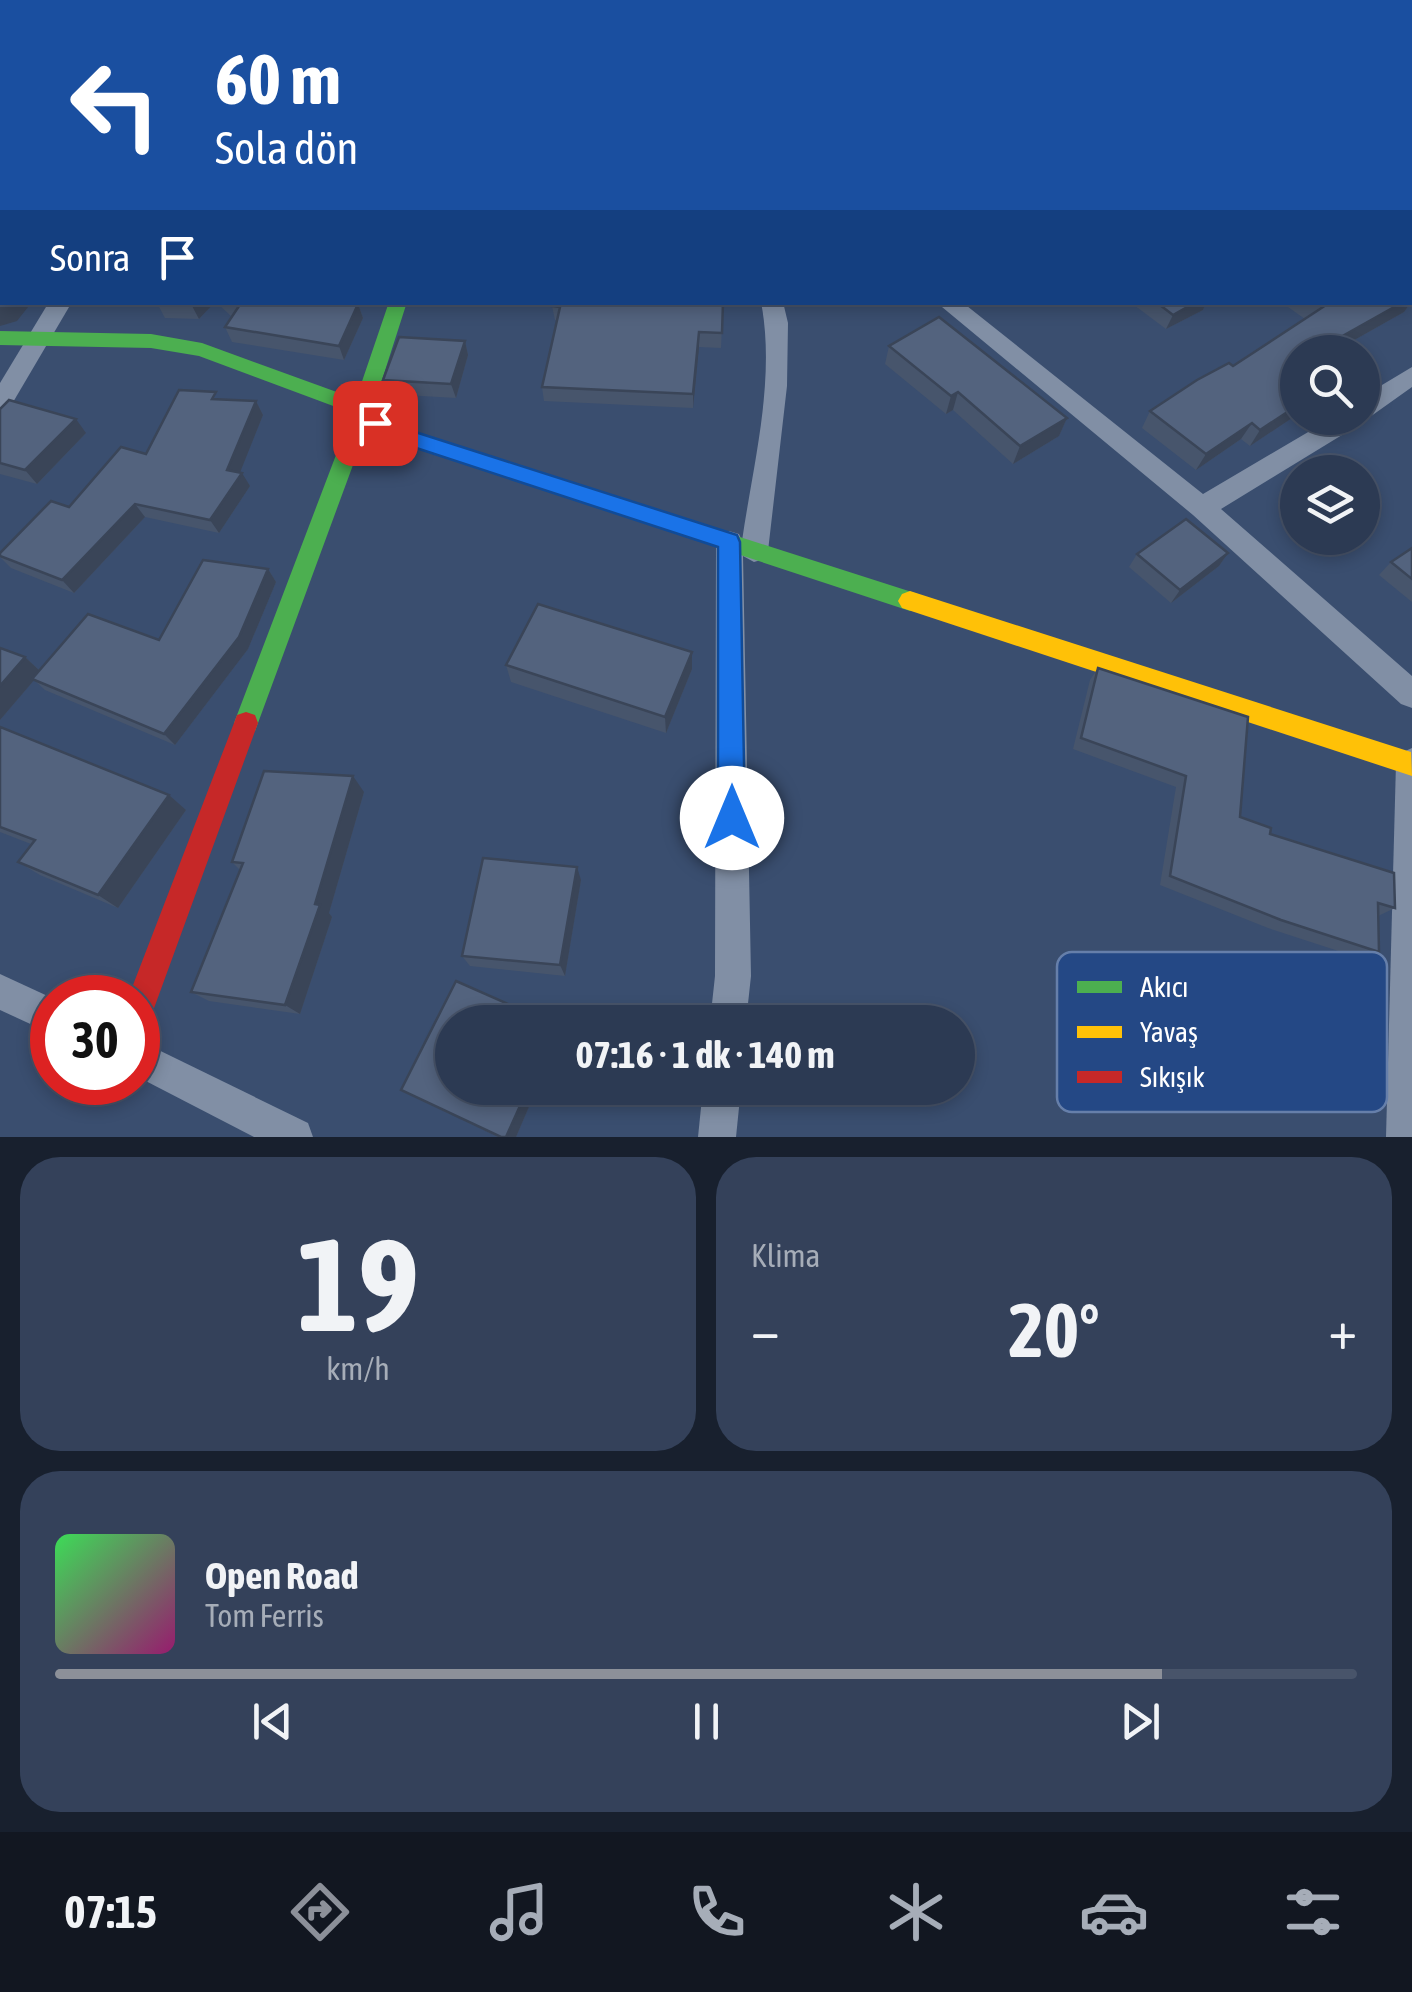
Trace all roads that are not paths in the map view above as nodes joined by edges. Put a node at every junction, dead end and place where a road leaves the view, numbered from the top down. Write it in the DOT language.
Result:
graph roads {
  1 [pos="59,305"];
  2 [pos="397,305"];
  3 [pos="773,305"];
  4 [pos="951,305"];
  5 [pos="0,338"];
  6 [pos="38,338"];
  7 [pos="1412,375"];
  8 [pos="1380,397"];
  9 [pos="0,404"];
  10 [pos="362,409"];
  11 [pos="1322,435"];
  12 [pos="1202,508"];
  13 [pos="741,546"];
  14 [pos="1412,695"];
  15 [pos="1411,764"];
  16 [pos="151,975"];
  17 [pos="0,992"];
  18 [pos="730,1005"];
  19 [pos="30,1006"];
  20 [pos="160,1069"];
  21 [pos="720,1105"];
  22 [pos="294,1137"];
  23 [pos="716,1137"];
  24 [pos="1405,1137"];
  1 -- 6 [label="street"];
  2 -- 10 [label="street"];
  3 -- 13 [label="street"];
  4 -- 12 [label="street"];
  5 -- 6 [label="street"];
  6 -- 9 [label="street"];
  6 -- 10 [label="street"];
  7 -- 8 [label="street"];
  10 -- 13 [label="street"];
  10 -- 16 [label="street"];
  11 -- 12 [label="street"];
  12 -- 14 [label="street"];
  13 -- 15 [label="street"];
  13 -- 18 [label="street"];
  15 -- 24 [label="street"];
  17 -- 19 [label="street"];
  20 -- 22 [label="street"];
  21 -- 23 [label="street"];
}
